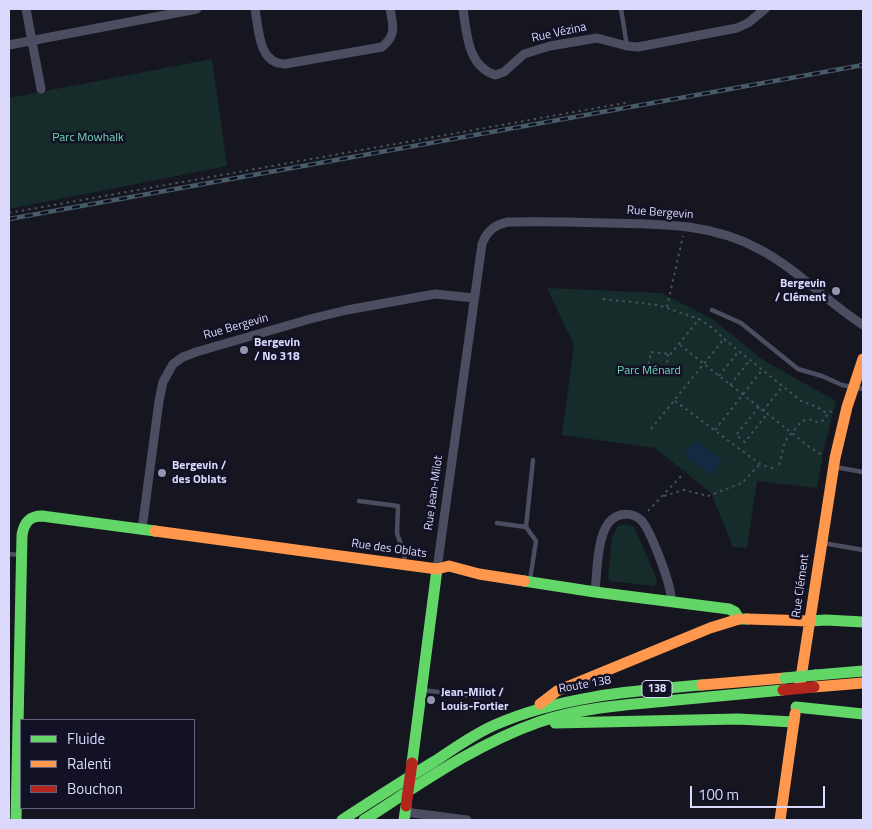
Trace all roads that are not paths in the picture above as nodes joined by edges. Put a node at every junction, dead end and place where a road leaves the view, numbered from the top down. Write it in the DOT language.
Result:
graph roads {
  1 [pos="26,9"];
  2 [pos="255,9"];
  3 [pos="390,9"];
  4 [pos="463,9"];
  5 [pos="621,9"];
  6 [pos="765,9"];
  7 [pos="197,10"];
  8 [pos="32,40"];
  9 [pos="9,45"];
  10 [pos="627,46"];
  11 [pos="41,89"];
  12 [pos="490,230"];
  13 [pos="474,298"];
  14 [pos="712,310"];
  15 [pos="863,325"];
  16 [pos="863,359"];
  17 [pos="858,388"];
  18 [pos="534,460"];
  19 [pos="833,467"];
  20 [pos="863,472"];
  21 [pos="359,501"];
  22 [pos="497,523"];
  23 [pos="526,527"];
  24 [pos="142,529"];
  25 [pos="821,542"];
  26 [pos="863,550"];
  27 [pos="9,554"];
  28 [pos="22,555"];
  29 [pos="406,565"];
  30 [pos="437,569"];
  31 [pos="530,582"];
  32 [pos="594,592"];
  33 [pos="672,600"];
  34 [pos="739,619"];
  35 [pos="810,621"];
  36 [pos="863,622"];
  37 [pos="863,671"];
  38 [pos="863,683"];
  39 [pos="422,690"];
  40 [pos="480,697"];
  41 [pos="796,708"];
  42 [pos="530,712"];
  43 [pos="863,714"];
  44 [pos="794,722"];
  45 [pos="535,723"];
  46 [pos="405,813"];
  47 [pos="16,820"];
  48 [pos="342,820"];
  49 [pos="364,820"];
  50 [pos="466,820"];
  51 [pos="780,820"];
  1 -- 8 [label="street"];
  2 -- 3 [label="street"];
  4 -- 10 [label="street, Rue Vézina"];
  5 -- 10 [label="lane"];
  6 -- 10 [label="street, Rue Vézina"];
  7 -- 8 [label="street"];
  8 -- 9 [label="street"];
  8 -- 11 [label="street"];
  12 -- 13 [label="street, Rue Jean-Milot"];
  12 -- 15 [label="street, Rue Bergevin"];
  13 -- 24 [label="street, Rue Bergevin"];
  13 -- 30 [label="street, Rue Jean-Milot"];
  14 -- 17 [label="lane"];
  16 -- 17 [label="main road, Rue Clément"];
  17 -- 19 [label="main road, Rue Clément"];
  18 -- 23 [label="lane"];
  19 -- 20 [label="lane"];
  19 -- 25 [label="main road, Rue Clément"];
  21 -- 29 [label="lane"];
  22 -- 23 [label="lane"];
  23 -- 31 [label="lane"];
  24 -- 28 [label="main road, Rue des Oblats"];
  24 -- 29 [label="main road, Rue des Oblats"];
  25 -- 26 [label="lane"];
  25 -- 35 [label="main road, Rue Clément"];
  27 -- 28 [label="lane"];
  28 -- 47 [label="main road"];
  29 -- 30 [label="main road, Rue des Oblats"];
  30 -- 31 [label="main road, Rue des Oblats"];
  30 -- 39 [label="main road, Rue Jean-Milot"];
  31 -- 32 [label="main road, Rue des Oblats"];
  32 -- 33 [label="main road, Rue des Oblats"];
  32 -- 33 [label="street"];
  33 -- 34 [label="main road, Rue des Oblats"];
  34 -- 35 [label="main road"];
  34 -- 42 [label="main road"];
  35 -- 36 [label="main road"];
  35 -- 41 [label="main road, Rue Clément"];
  37 -- 42 [label="main road, Route 138 / 138, bridge"];
  38 -- 45 [label="main road, Route 138 / 138, bridge"];
  39 -- 40 [label="lane"];
  39 -- 46 [label="main road, Rue Jean-Milot, bridge"];
  41 -- 43 [label="main road"];
  41 -- 44 [label="main road, Rue Clément"];
  42 -- 48 [label="main road, Route 138 / 138"];
  44 -- 45 [label="main road"];
  44 -- 51 [label="main road, Rue Clément"];
  45 -- 49 [label="main road, Route 138 / 138"];
  46 -- 50 [label="street"];
}
